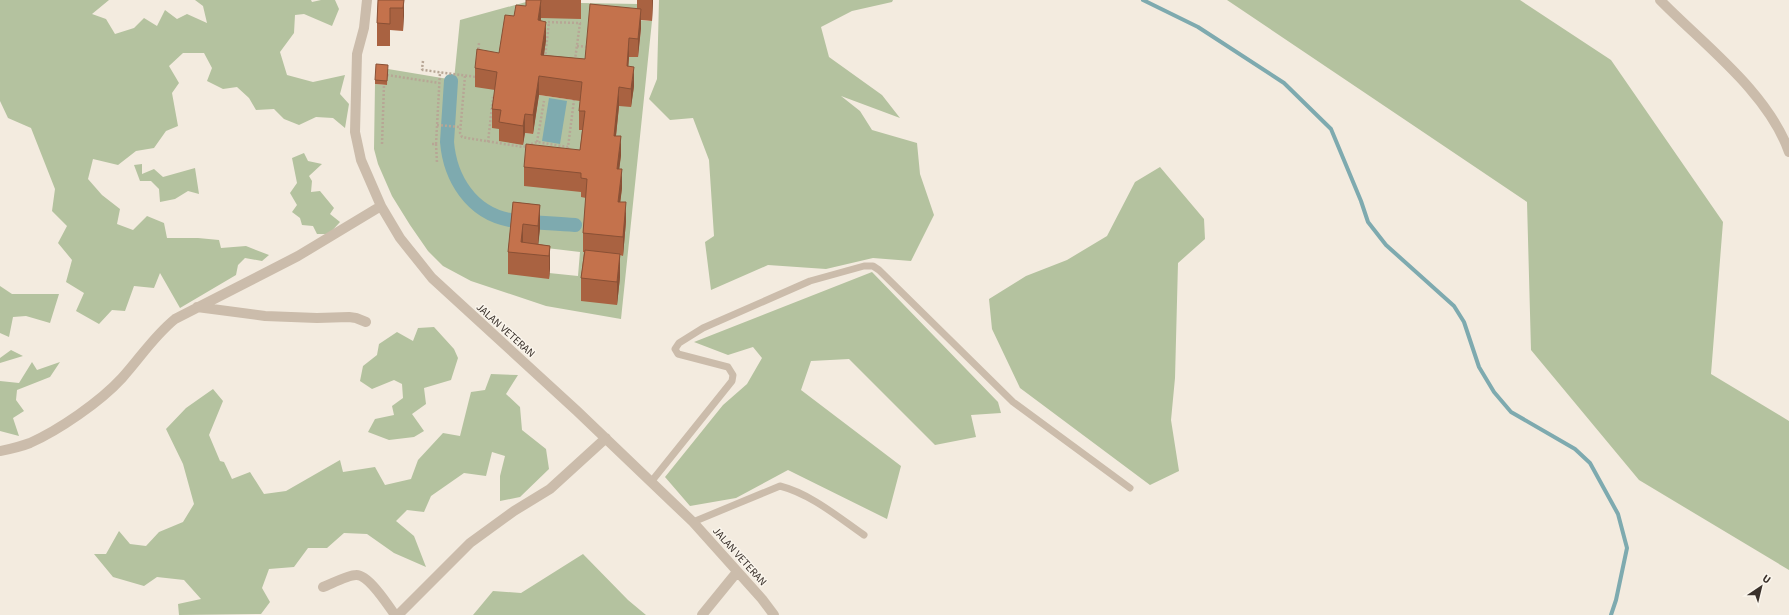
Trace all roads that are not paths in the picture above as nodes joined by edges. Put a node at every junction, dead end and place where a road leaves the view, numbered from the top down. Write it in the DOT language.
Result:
graph roads {
  1 [pos="366,0"];
  2 [pos="1660,0"];
  3 [pos="1789,152"];
  4 [pos="381,206"];
  5 [pos="197,308"];
  6 [pos="366,322"];
  7 [pos="606,438"];
  8 [pos="0,451"];
  9 [pos="651,482"];
  10 [pos="1130,488"];
  11 [pos="693,522"];
  12 [pos="864,535"];
  13 [pos="737,572"];
  14 [pos="323,587"];
  15 [pos="395,615"];
  16 [pos="398,615"];
  17 [pos="702,615"];
  18 [pos="774,615"];
  1 -- 4 [label="street, JALAN VETERAN"];
  2 -- 3 [label="street"];
  4 -- 5 [label="street"];
  4 -- 7 [label="street, JALAN VETERAN"];
  5 -- 6 [label="street"];
  5 -- 8 [label="street"];
  7 -- 9 [label="street, JALAN VETERAN"];
  7 -- 16 [label="street"];
  9 -- 10 [label="lane"];
  9 -- 11 [label="street, JALAN VETERAN"];
  11 -- 12 [label="lane"];
  11 -- 13 [label="street, JALAN VETERAN"];
  13 -- 17 [label="street"];
  13 -- 18 [label="street, JALAN VETERAN"];
  14 -- 15 [label="street"];
}
